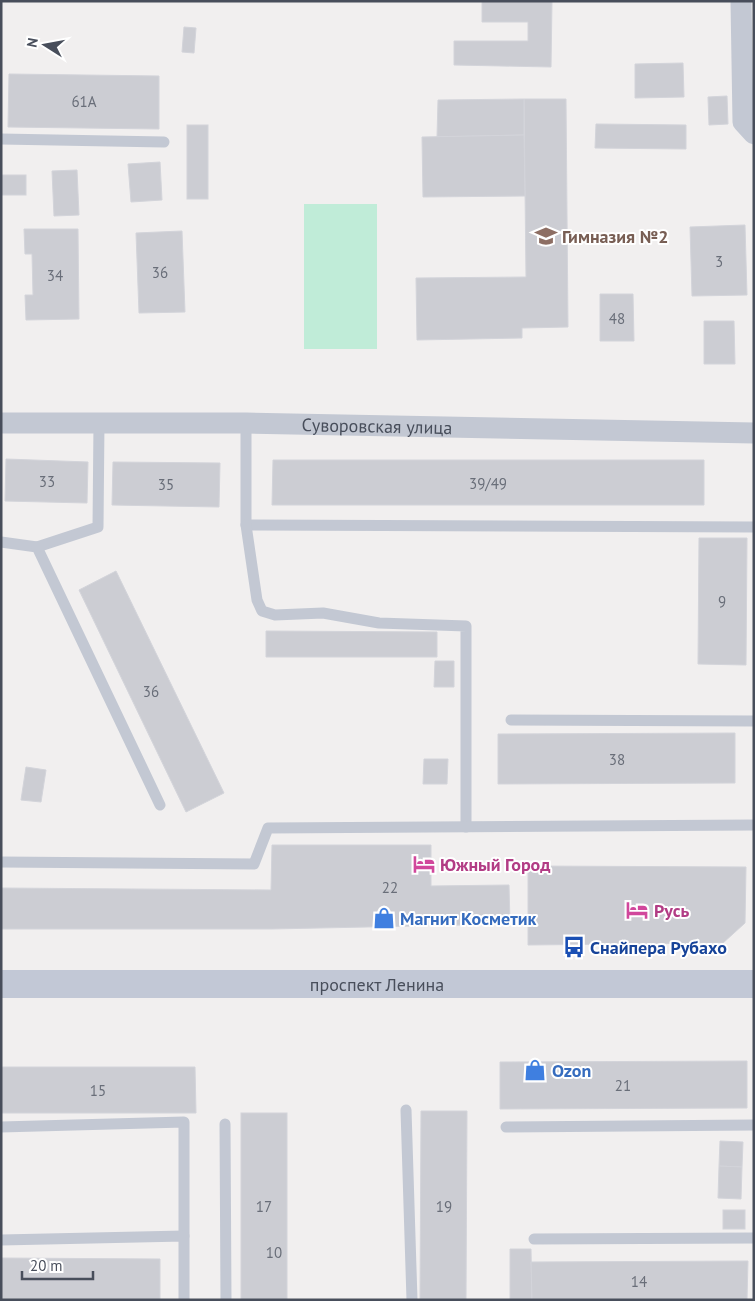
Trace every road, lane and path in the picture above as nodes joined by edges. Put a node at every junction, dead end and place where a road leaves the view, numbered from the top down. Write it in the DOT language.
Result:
graph roads {
  1 [pos="742,1"];
  2 [pos="754,134"];
  3 [pos="1,139"];
  4 [pos="164,142"];
  5 [pos="98,423"];
  6 [pos="246,423"];
  7 [pos="1,424"];
  8 [pos="754,433"];
  9 [pos="246,525"];
  10 [pos="754,527"];
  11 [pos="1,542"];
  12 [pos="37,548"];
  13 [pos="510,720"];
  14 [pos="754,721"];
  15 [pos="160,805"];
  16 [pos="754,825"];
  17 [pos="466,827"];
  18 [pos="1,862"];
  19 [pos="1,984"];
  20 [pos="754,984"];
  21 [pos="406,1110"];
  22 [pos="225,1124"];
  23 [pos="754,1125"];
  24 [pos="1,1127"];
  25 [pos="506,1127"];
  26 [pos="184,1236"];
  27 [pos="754,1238"];
  28 [pos="534,1239"];
  29 [pos="1,1240"];
  30 [pos="184,1300"];
  31 [pos="226,1300"];
  32 [pos="412,1300"];
  1 -- 2 [label="street"];
  3 -- 4 [label="lane"];
  5 -- 6 [label="street, Суворовская улица"];
  5 -- 7 [label="street, Суворовская улица"];
  5 -- 12 [label="lane"];
  6 -- 8 [label="street, Суворовская улица"];
  6 -- 9 [label="lane"];
  9 -- 10 [label="lane"];
  9 -- 17 [label="lane"];
  11 -- 12 [label="lane"];
  12 -- 15 [label="lane"];
  13 -- 14 [label="lane"];
  16 -- 17 [label="lane"];
  17 -- 18 [label="lane"];
  19 -- 20 [label="street, проспект Ленина"];
  21 -- 32 [label="lane"];
  22 -- 31 [label="lane"];
  23 -- 25 [label="lane"];
  24 -- 26 [label="lane"];
  26 -- 29 [label="lane"];
  26 -- 30 [label="lane"];
  27 -- 28 [label="lane"];
}
